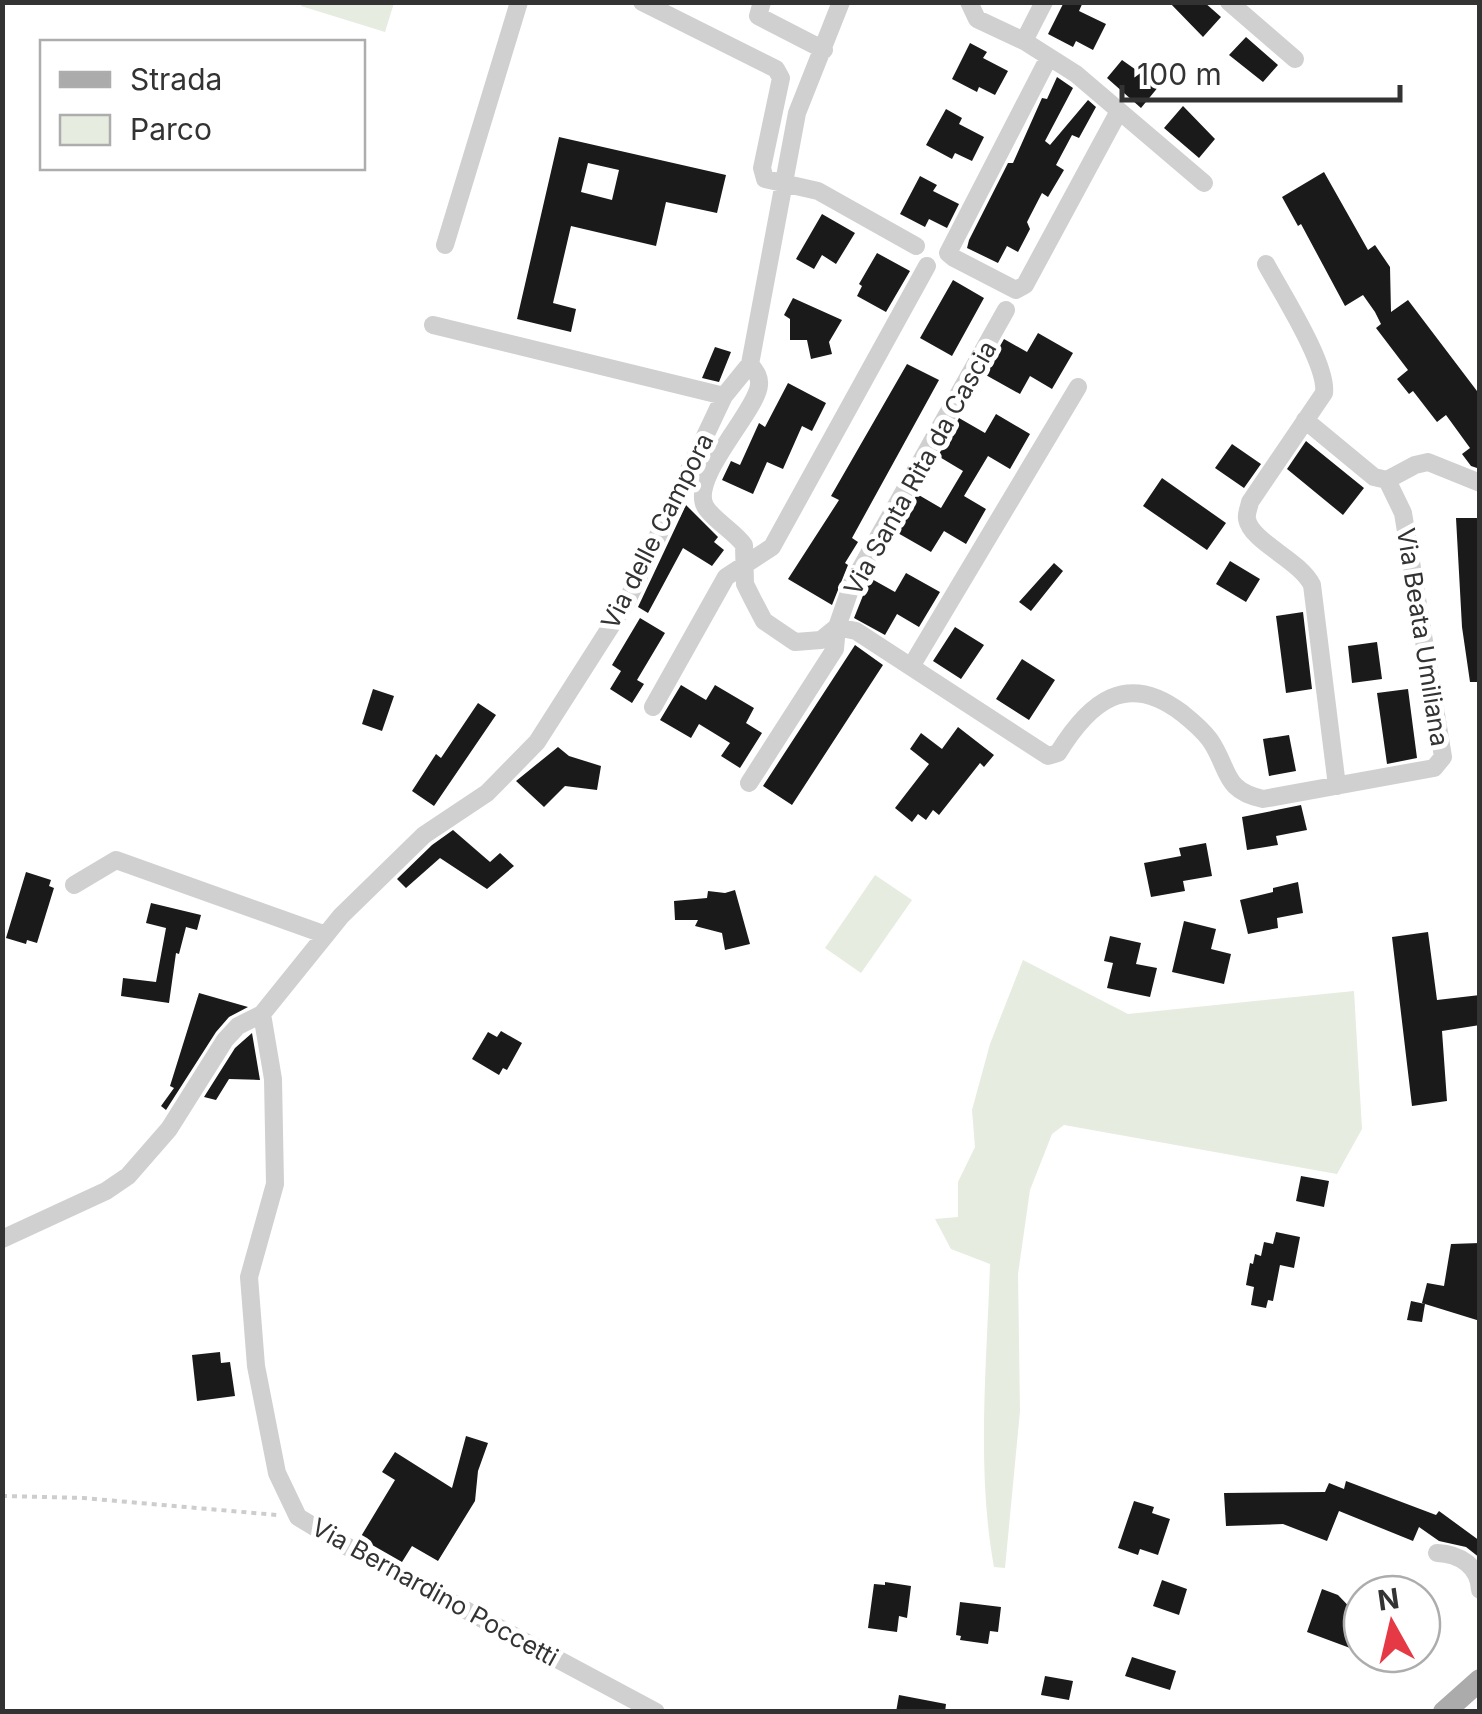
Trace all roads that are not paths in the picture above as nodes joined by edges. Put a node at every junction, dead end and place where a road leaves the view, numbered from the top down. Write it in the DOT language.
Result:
graph roads {
  1 [pos="519,2"];
  2 [pos="642,2"];
  3 [pos="762,2"];
  4 [pos="841,2"];
  5 [pos="969,2"];
  6 [pos="1044,2"];
  7 [pos="1229,2"];
  8 [pos="1024,41"];
  9 [pos="824,50"];
  10 [pos="1049,58"];
  11 [pos="1295,59"];
  12 [pos="1119,111"];
  13 [pos="1204,183"];
  14 [pos="786,184"];
  15 [pos="446,245"];
  16 [pos="916,246"];
  17 [pos="1266,264"];
  18 [pos="927,266"];
  19 [pos="1006,310"];
  20 [pos="432,325"];
  21 [pos="750,364"];
  22 [pos="1078,387"];
  23 [pos="724,396"];
  24 [pos="1305,420"];
  25 [pos="1387,480"];
  26 [pos="1480,482"];
  27 [pos="747,562"];
  28 [pos="837,627"];
  29 [pos="912,666"];
  30 [pos="653,707"];
  31 [pos="749,783"];
  32 [pos="1336,786"];
  33 [pos="74,886"];
  34 [pos="326,935"];
  35 [pos="262,1014"];
  36 [pos="2,1239"];
  37 [pos="1437,1553"];
  38 [pos="1480,1590"];
  39 [pos="1480,1680"];
  40 [pos="656,1712"];
  41 [pos="1444,1712"];
  1 -- 15 [label="street"];
  2 -- 14 [label="street"];
  3 -- 9 [label="street"];
  4 -- 9 [label="street, Via delle Campora"];
  5 -- 8 [label="street"];
  6 -- 8 [label="street"];
  7 -- 11 [label="street"];
  8 -- 10 [label="street"];
  9 -- 14 [label="street, Via delle Campora"];
  10 -- 12 [label="street"];
  10 -- 12 [label="street"];
  12 -- 13 [label="street"];
  14 -- 16 [label="street"];
  14 -- 21 [label="street, Via delle Campora"];
  17 -- 24 [label="street"];
  18 -- 27 [label="street"];
  19 -- 28 [label="street, Via Santa Rita da Cascia"];
  20 -- 23 [label="street"];
  21 -- 23 [label="street, Via delle Campora"];
  21 -- 27 [label="street"];
  22 -- 29 [label="street"];
  23 -- 34 [label="street, Via delle Campora"];
  24 -- 25 [label="street"];
  24 -- 32 [label="street"];
  25 -- 26 [label="street"];
  25 -- 32 [label="street, Via Beata Umiliana"];
  27 -- 28 [label="street"];
  27 -- 30 [label="street"];
  28 -- 29 [label="street, Via Beata Umiliana"];
  28 -- 31 [label="street, Via Santa Rita da Cascia"];
  29 -- 32 [label="street, Via Beata Umiliana"];
  33 -- 34 [label="street"];
  34 -- 35 [label="street, Via delle Campora"];
  35 -- 36 [label="street, Via delle Campora"];
  35 -- 40 [label="street, Via Bernardino Poccetti"];
  37 -- 38 [label="street"];
  39 -- 41 [label="main road"];
}
